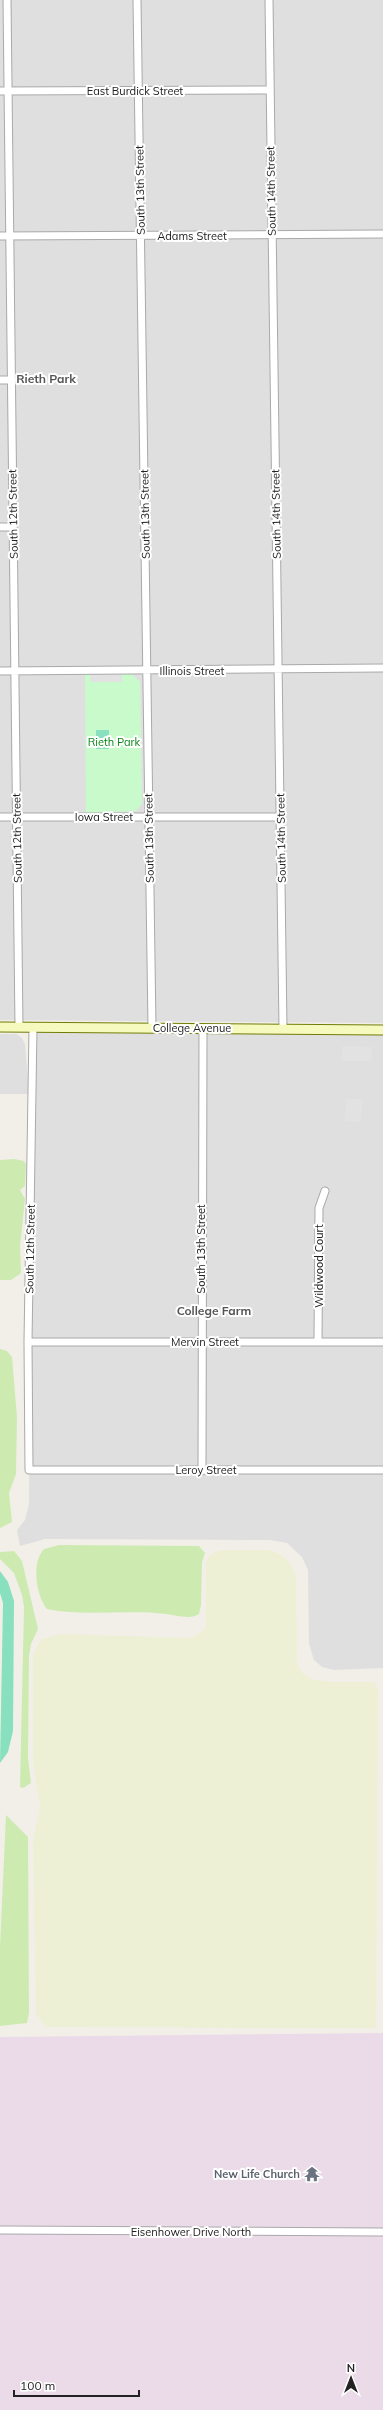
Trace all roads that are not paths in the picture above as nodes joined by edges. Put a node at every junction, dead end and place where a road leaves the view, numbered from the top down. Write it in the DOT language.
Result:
graph roads {
  1 [pos="7,0"];
  2 [pos="138,0"];
  3 [pos="269,0"];
  4 [pos="270,90"];
  5 [pos="4,91"];
  6 [pos="138,91"];
  7 [pos="383,234"];
  8 [pos="272,235"];
  9 [pos="0,236"];
  10 [pos="10,236"];
  11 [pos="140,236"];
  12 [pos="0,380"];
  13 [pos="12,380"];
  14 [pos="0,527"];
  15 [pos="13,527"];
  16 [pos="383,668"];
  17 [pos="279,670"];
  18 [pos="0,671"];
  19 [pos="16,671"];
  20 [pos="147,671"];
  21 [pos="0,817"];
  22 [pos="17,817"];
  23 [pos="149,817"];
  24 [pos="280,817"];
  25 [pos="0,1028"];
  26 [pos="19,1028"];
  27 [pos="33,1028"];
  28 [pos="152,1028"];
  29 [pos="203,1028"];
  30 [pos="283,1029"];
  31 [pos="383,1030"];
  32 [pos="325,1191"];
  33 [pos="28,1342"];
  34 [pos="201,1342"];
  35 [pos="318,1342"];
  36 [pos="383,1342"];
  37 [pos="29,1470"];
  38 [pos="383,1470"];
  39 [pos="202,1471"];
  40 [pos="0,2230"];
  41 [pos="383,2232"];
  1 -- 5 [label="street, South 12th Street"];
  2 -- 6 [label="street, South 13th Street"];
  3 -- 4 [label="street, South 14th Street"];
  4 -- 6 [label="street, East Burdick Street"];
  4 -- 8 [label="street, South 14th Street"];
  5 -- 6 [label="street, East Burdick Street"];
  5 -- 10 [label="street, South 12th Street"];
  6 -- 11 [label="street, South 13th Street"];
  7 -- 8 [label="street, Adams Street"];
  8 -- 11 [label="street, Adams Street"];
  8 -- 17 [label="street, South 14th Street"];
  9 -- 10 [label="street, Adams Street"];
  10 -- 11 [label="street, Adams Street"];
  10 -- 13 [label="street, South 12th Street"];
  11 -- 20 [label="street, South 13th Street"];
  12 -- 13 [label="street"];
  13 -- 15 [label="street, South 12th Street"];
  14 -- 15 [label="street"];
  15 -- 19 [label="street, South 12th Street"];
  16 -- 17 [label="street, Illinois Street"];
  17 -- 20 [label="street, Illinois Street"];
  17 -- 24 [label="street, South 14th Street"];
  18 -- 19 [label="street, Illinois Street"];
  19 -- 20 [label="street, Illinois Street"];
  19 -- 22 [label="street, South 12th Street"];
  20 -- 23 [label="street, South 13th Street"];
  21 -- 22 [label="street, Iowa Street"];
  22 -- 23 [label="street, Iowa Street"];
  22 -- 26 [label="street, South 12th Street"];
  23 -- 24 [label="street, Iowa Street"];
  23 -- 28 [label="street, South 13th Street"];
  24 -- 30 [label="street, South 14th Street"];
  25 -- 26 [label="main road, College Avenue"];
  26 -- 27 [label="main road, College Avenue"];
  27 -- 28 [label="main road, College Avenue"];
  27 -- 33 [label="street, South 12th Street"];
  28 -- 29 [label="main road, College Avenue"];
  29 -- 30 [label="main road, College Avenue"];
  29 -- 34 [label="street, South 13th Street"];
  30 -- 31 [label="main road, College Avenue"];
  32 -- 35 [label="street, Wildwood Court"];
  33 -- 34 [label="street, Mervin Street"];
  33 -- 37 [label="street, South 12th Street"];
  34 -- 35 [label="street, Mervin Street"];
  34 -- 39 [label="street, South 13th Street"];
  35 -- 36 [label="street, Mervin Street"];
  37 -- 39 [label="street, Leroy Street"];
  38 -- 39 [label="street, Leroy Street"];
  40 -- 41 [label="street, Eisenhower Drive North"];
}
